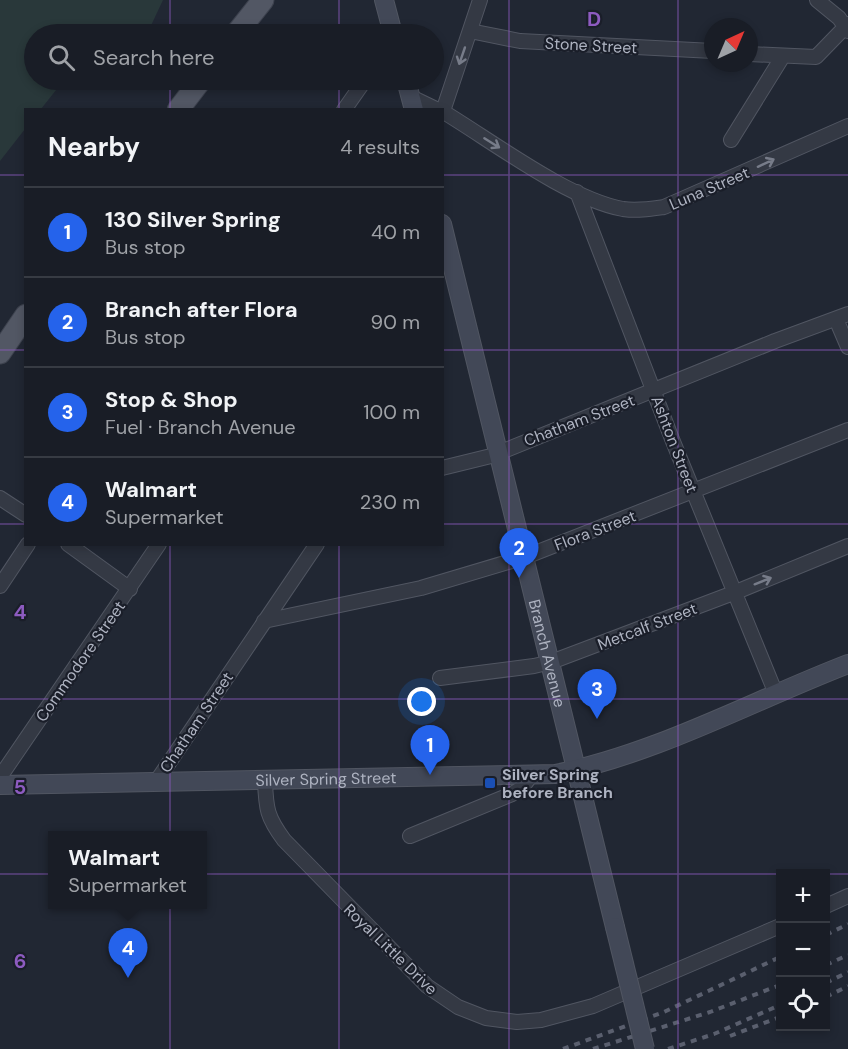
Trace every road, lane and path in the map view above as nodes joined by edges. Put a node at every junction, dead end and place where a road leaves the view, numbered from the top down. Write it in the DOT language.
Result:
graph roads {
  1 [pos="263,0"];
  2 [pos="384,0"];
  3 [pos="480,0"];
  4 [pos="817,0"];
  5 [pos="245,24"];
  6 [pos="390,24"];
  7 [pos="847,27"];
  8 [pos="470,31"];
  9 [pos="704,51"];
  10 [pos="758,55"];
  11 [pos="783,56"];
  12 [pos="194,90"];
  13 [pos="358,90"];
  14 [pos="410,95"];
  15 [pos="181,108"];
  16 [pos="345,108"];
  17 [pos="435,108"];
  18 [pos="442,108"];
  19 [pos="444,113"];
  20 [pos="848,126"];
  21 [pos="731,141"];
  22 [pos="577,192"];
  23 [pos="444,232"];
  24 [pos="842,316"];
  25 [pos="24,318"];
  26 [pos="848,347"];
  27 [pos="0,353"];
  28 [pos="654,390"];
  29 [pos="848,430"];
  30 [pos="500,452"];
  31 [pos="444,468"];
  32 [pos="694,491"];
  33 [pos="0,498"];
  34 [pos="24,514"];
  35 [pos="27,546"];
  36 [pos="71,546"];
  37 [pos="158,546"];
  38 [pos="316,546"];
  39 [pos="848,546"];
  40 [pos="525,557"];
  41 [pos="0,586"];
  42 [pos="130,589"];
  43 [pos="736,592"];
  44 [pos="264,621"];
  45 [pos="551,662"];
  46 [pos="848,664"];
  47 [pos="440,678"];
  48 [pos="776,694"];
  49 [pos="577,769"];
  50 [pos="532,774"];
  51 [pos="0,777"];
  52 [pos="265,781"];
  53 [pos="156,782"];
  54 [pos="0,785"];
  55 [pos="410,836"];
  56 [pos="848,896"];
  57 [pos="830,904"];
  58 [pos="776,928"];
  59 [pos="645,1049"];
  1 -- 5 [label="main road"];
  2 -- 6 [label="main road"];
  3 -- 8 [label="street"];
  4 -- 7 [label="street"];
  7 -- 11 [label="street"];
  8 -- 9 [label="street, Stone Street"];
  8 -- 18 [label="street, one-way"];
  10 -- 11 [label="street"];
  11 -- 21 [label="street"];
  12 -- 15 [label="main road"];
  13 -- 16 [label="street"];
  14 -- 17 [label="street, Luna Street"];
  19 -- 22 [label="street, Luna Street, one-way"];
  22 -- 20 [label="street, Luna Street, one-way"];
  22 -- 28 [label="street, Ashton Street"];
  23 -- 30 [label="main road, Branch Avenue"];
  24 -- 26 [label="street"];
  24 -- 28 [label="street, Chatham Street"];
  25 -- 27 [label="main road"];
  28 -- 30 [label="street, Chatham Street"];
  28 -- 32 [label="street, Ashton Street"];
  29 -- 32 [label="street, Flora Street"];
  30 -- 31 [label="street, Chatham Street"];
  30 -- 40 [label="main road, Branch Avenue"];
  32 -- 40 [label="street, Flora Street"];
  32 -- 43 [label="street, Ashton Street"];
  33 -- 34 [label="street"];
  35 -- 41 [label="street"];
  36 -- 42 [label="street"];
  37 -- 42 [label="street, Commodore Street"];
  38 -- 44 [label="street, Chatham Street"];
  43 -- 39 [label="street, Metcalf Street, one-way"];
  40 -- 44 [label="street, Flora Street"];
  40 -- 45 [label="main road, Branch Avenue"];
  42 -- 51 [label="street, Commodore Street"];
  43 -- 45 [label="street, Metcalf Street"];
  43 -- 48 [label="street, Ashton Street"];
  44 -- 53 [label="street, Chatham Street"];
  45 -- 47 [label="street, Metcalf Street"];
  45 -- 49 [label="main road, Branch Avenue"];
  46 -- 48 [label="main road, Silver Spring Street"];
  48 -- 49 [label="main road, Silver Spring Street"];
  49 -- 50 [label="main road, Silver Spring Street"];
  49 -- 59 [label="main road, Branch Avenue, bridge"];
  50 -- 52 [label="main road, Silver Spring Street"];
  50 -- 55 [label="street"];
  52 -- 53 [label="main road, Silver Spring Street"];
  52 -- 58 [label="street, Royal Little Drive"];
  53 -- 54 [label="main road, Silver Spring Street"];
  56 -- 57 [label="street"];
}
